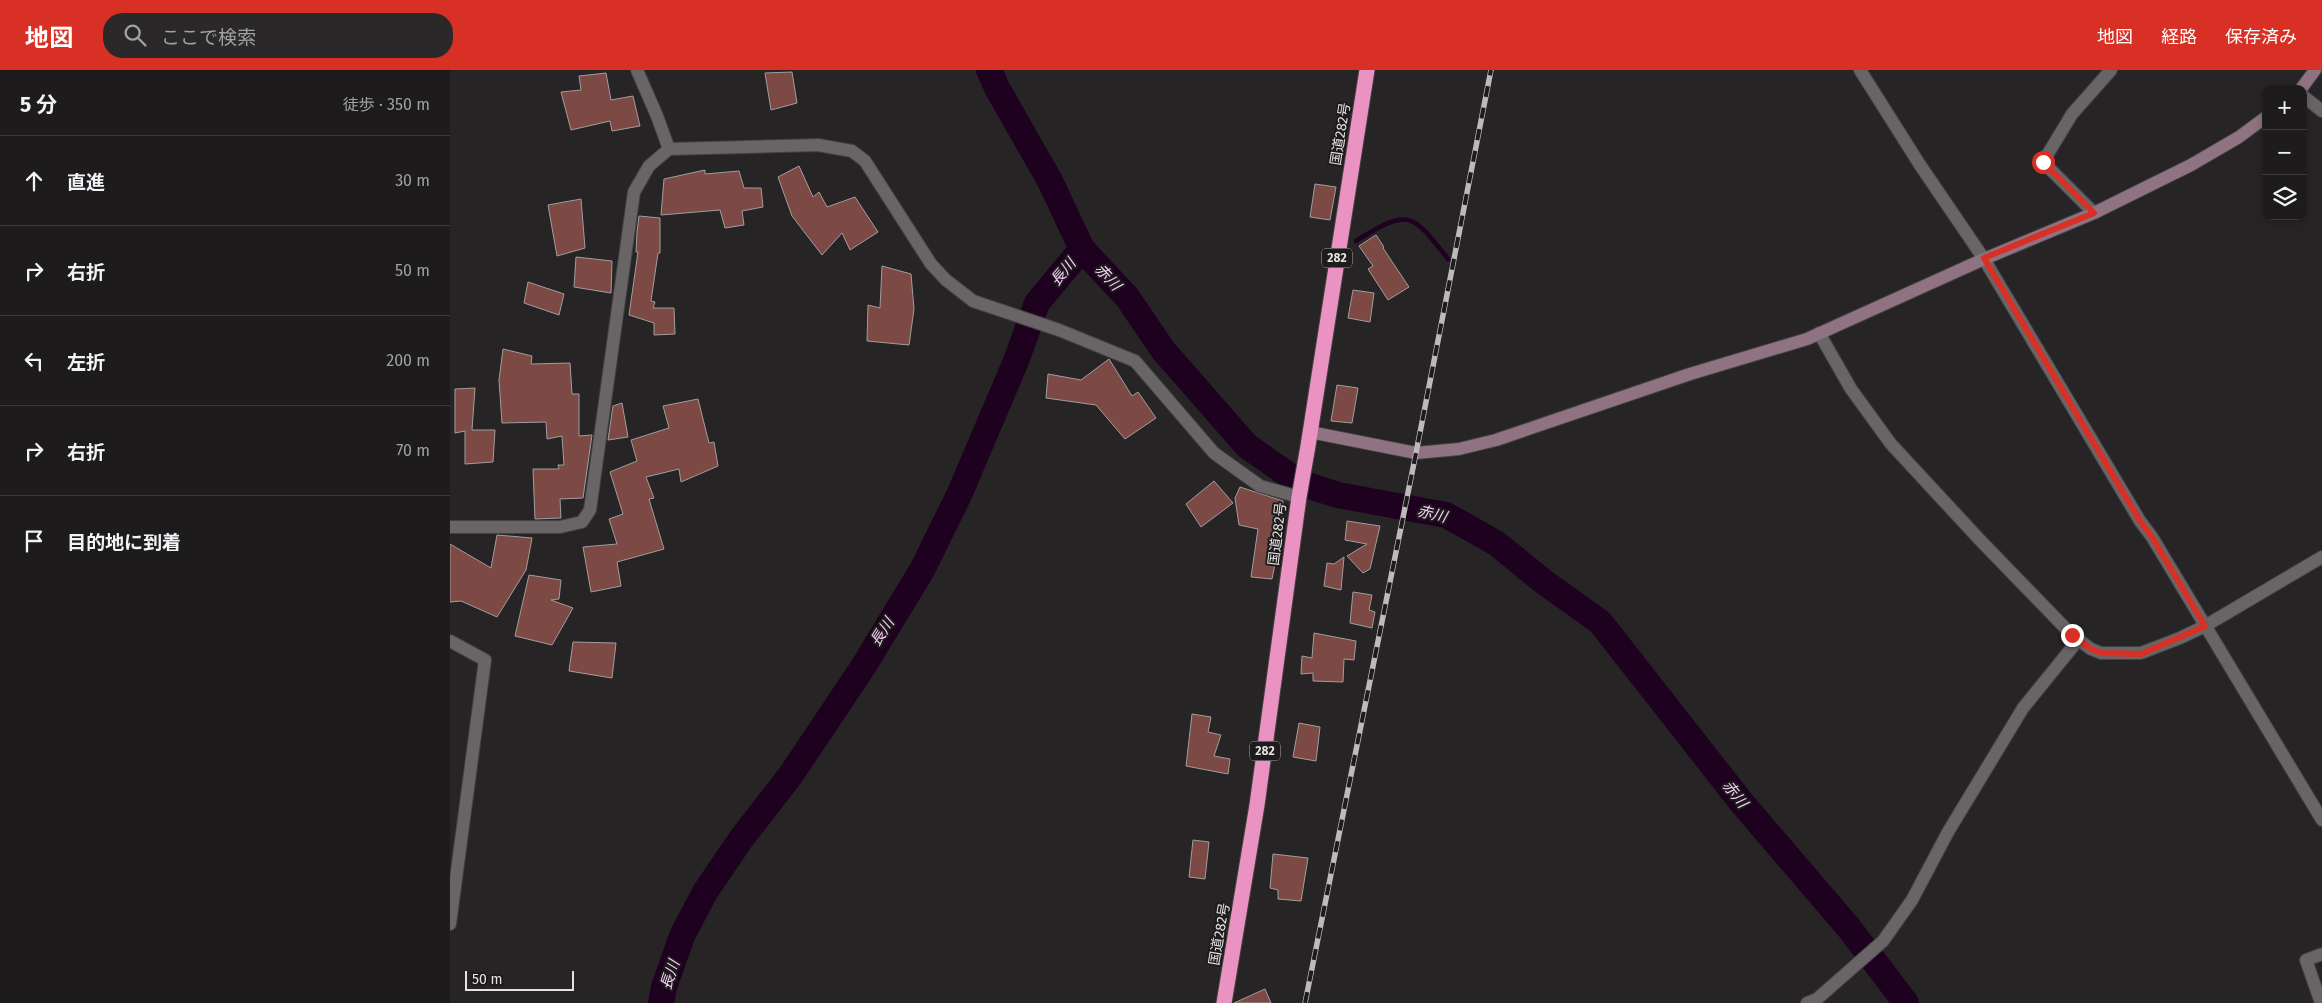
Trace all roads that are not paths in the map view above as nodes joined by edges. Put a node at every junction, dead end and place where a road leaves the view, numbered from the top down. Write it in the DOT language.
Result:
graph roads {
  1 [pos="637,70"];
  2 [pos="1367,70"];
  3 [pos="1860,70"];
  4 [pos="2111,70"];
  5 [pos="2314,70"];
  6 [pos="2304,85"];
  7 [pos="2307,99"];
  8 [pos="2322,111"];
  9 [pos="2262,120"];
  10 [pos="669,149"];
  11 [pos="2094,213"];
  12 [pos="1984,258"];
  13 [pos="1819,333"];
  14 [pos="1309,439"];
  15 [pos="1298,497"];
  16 [pos="450,527"];
  17 [pos="2322,557"];
  18 [pos="2205,626"];
  19 [pos="2078,640"];
  20 [pos="450,641"];
  21 [pos="2322,820"];
  22 [pos="450,924"];
  23 [pos="2322,954"];
  24 [pos="1812,1001"];
  25 [pos="1224,1003"];
  26 [pos="2321,1003"];
  1 -- 10 [label="street"];
  2 -- 14 [label="highway, 国道282号 / 282"];
  3 -- 12 [label="street"];
  4 -- 11 [label="street"];
  5 -- 6 [label="street"];
  7 -- 8 [label="street"];
  9 -- 11 [label="street"];
  10 -- 15 [label="street"];
  10 -- 16 [label="street"];
  11 -- 12 [label="street"];
  12 -- 13 [label="street"];
  12 -- 18 [label="street"];
  13 -- 14 [label="street"];
  13 -- 19 [label="street"];
  14 -- 15 [label="highway, 国道282号 / 282"];
  15 -- 25 [label="highway, 国道282号 / 282"];
  17 -- 18 [label="street"];
  18 -- 19 [label="street"];
  18 -- 21 [label="street"];
  19 -- 24 [label="street"];
  20 -- 22 [label="street"];
  23 -- 26 [label="street"];
}
